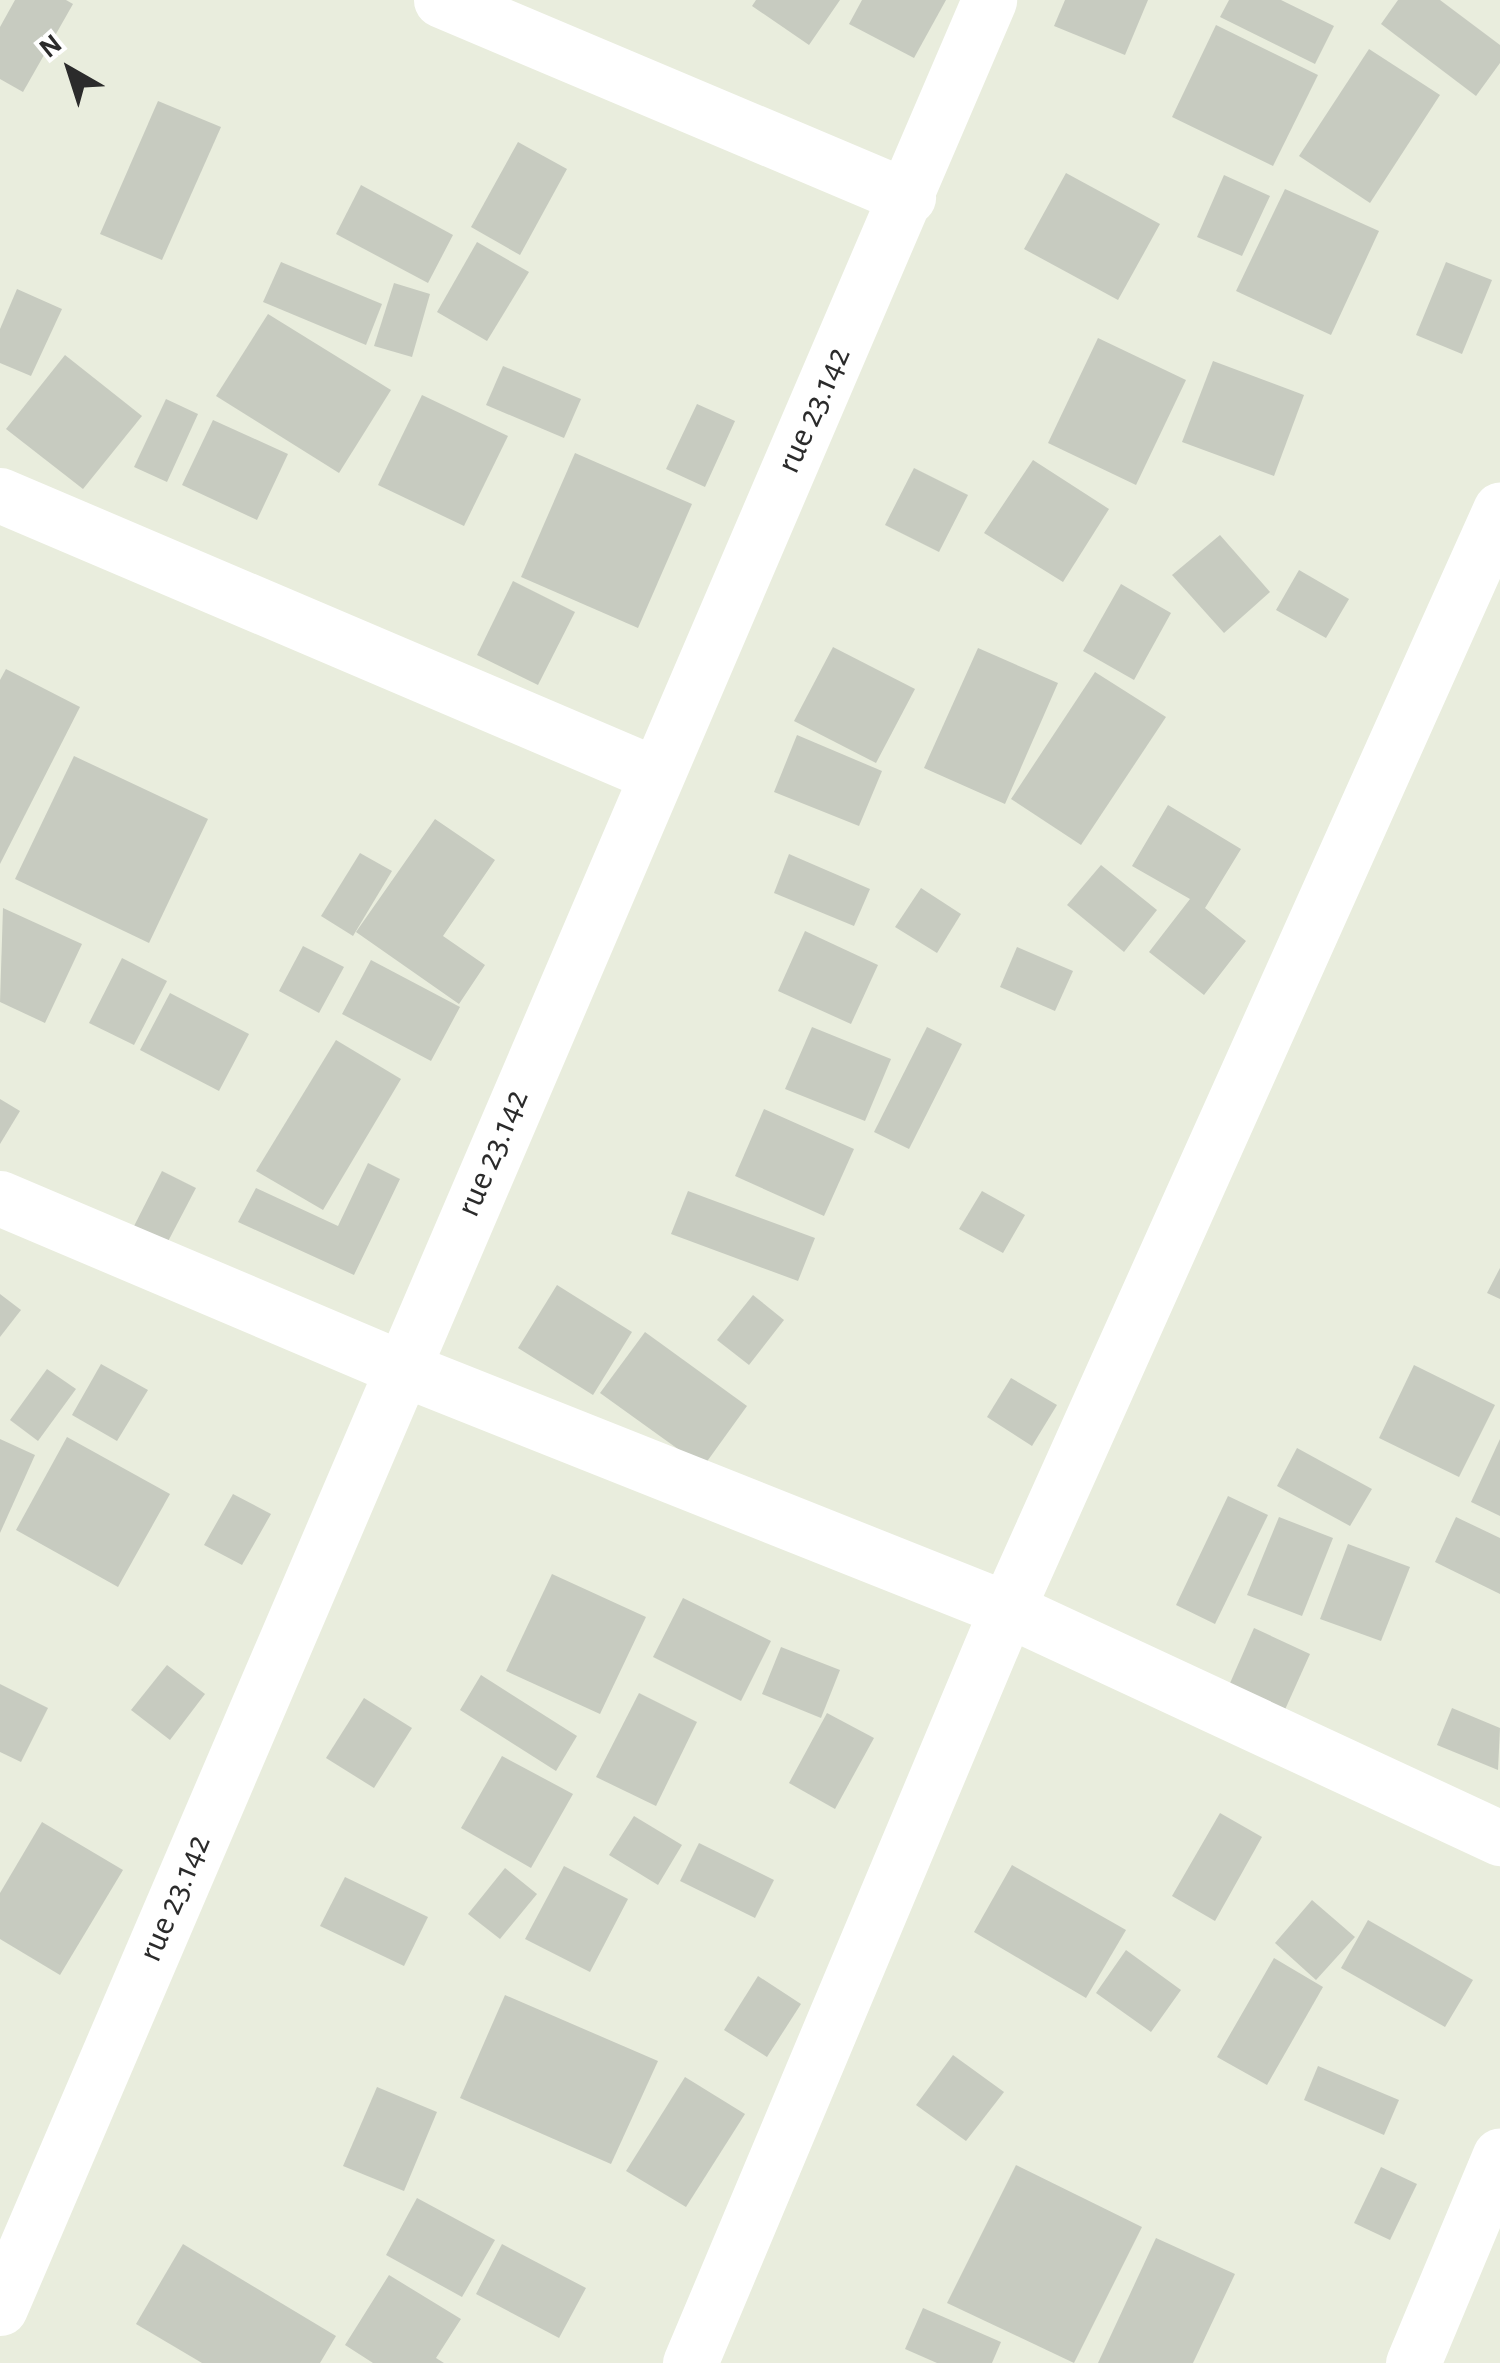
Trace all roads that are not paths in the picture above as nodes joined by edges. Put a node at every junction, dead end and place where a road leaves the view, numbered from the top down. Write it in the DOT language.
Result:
graph roads {
  1 [pos="441,0"];
  2 [pos="989,0"];
  3 [pos="908,197"];
  4 [pos="0,496"];
  5 [pos="1500,510"];
  6 [pos="655,774"];
  7 [pos="0,1198"];
  8 [pos="401,1368"];
  9 [pos="1008,1609"];
  10 [pos="1500,1838"];
  11 [pos="1500,2155"];
  12 [pos="0,2308"];
  13 [pos="690,2363"];
  14 [pos="1413,2363"];
  1 -- 3 [label="street"];
  2 -- 3 [label="street, rue 23.142"];
  3 -- 6 [label="street, rue 23.142"];
  4 -- 6 [label="street"];
  5 -- 9 [label="street"];
  6 -- 8 [label="street, rue 23.142"];
  7 -- 8 [label="street"];
  8 -- 9 [label="street"];
  8 -- 12 [label="street, rue 23.142"];
  9 -- 10 [label="street"];
  9 -- 13 [label="street"];
  11 -- 14 [label="street"];
}
